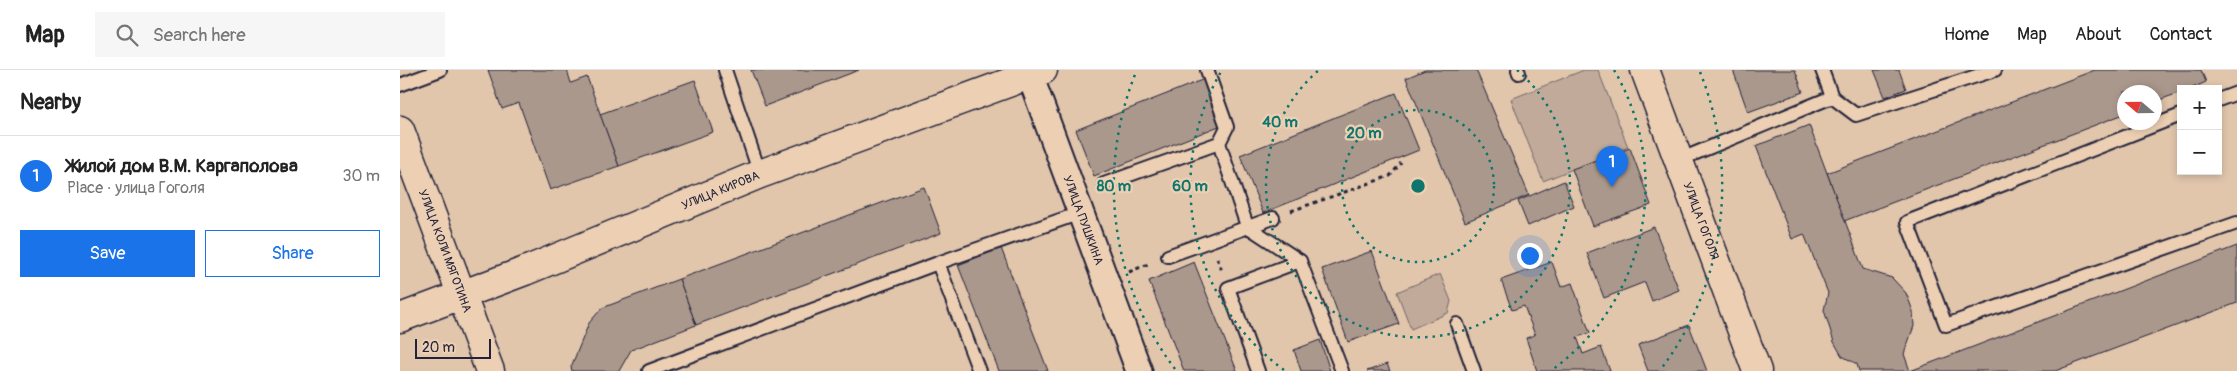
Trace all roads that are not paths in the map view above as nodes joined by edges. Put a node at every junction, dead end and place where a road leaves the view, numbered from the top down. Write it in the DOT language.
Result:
graph roads {
  1 [pos="440,70"];
  2 [pos="724,70"];
  3 [pos="1207,70"];
  4 [pos="1645,70"];
  5 [pos="1822,70"];
  6 [pos="1995,70"];
  7 [pos="1034,72"];
  8 [pos="400,85"];
  9 [pos="2237,93"];
  10 [pos="1832,98"];
  11 [pos="2222,99"];
  12 [pos="2177,117"];
  13 [pos="400,130"];
  14 [pos="1219,143"];
  15 [pos="1679,160"];
  16 [pos="760,174"];
  17 [pos="1104,184"];
  18 [pos="1080,213"];
  19 [pos="1273,218"];
  20 [pos="2237,222"];
  21 [pos="1247,226"];
  22 [pos="1168,256"];
  23 [pos="1300,261"];
  24 [pos="938,263"];
  25 [pos="462,295"];
  26 [pos="400,318"];
  27 [pos="1457,324"];
  28 [pos="490,371"];
  29 [pos="649,371"];
  30 [pos="980,371"];
  31 [pos="1139,371"];
  32 [pos="1258,371"];
  33 [pos="1342,371"];
  34 [pos="1474,371"];
  35 [pos="1757,371"];
  1 -- 8 [label="lane"];
  2 -- 16 [label="lane"];
  3 -- 14 [label="lane"];
  4 -- 15 [label="street, УЛИЦА ГОГОЛЯ"];
  5 -- 10 [label="lane"];
  6 -- 10 [label="lane"];
  7 -- 16 [label="street, УЛИЦА КИРОВА"];
  7 -- 18 [label="street, УЛИЦА ПУШКИНА"];
  9 -- 11 [label="lane"];
  10 -- 15 [label="lane"];
  12 -- 20 [label="lane"];
  13 -- 25 [label="street, УЛИЦА КОЛИ МЯГОТИНА"];
  14 -- 17 [label="lane"];
  14 -- 21 [label="lane"];
  15 -- 35 [label="street, УЛИЦА ГОГОЛЯ"];
  16 -- 25 [label="street, УЛИЦА КИРОВА"];
  18 -- 24 [label="lane"];
  18 -- 31 [label="street, УЛИЦА ПУШКИНА"];
  19 -- 21 [label="lane"];
  21 -- 22 [label="lane"];
  21 -- 23 [label="lane"];
  23 -- 32 [label="lane"];
  23 -- 33 [label="lane"];
  24 -- 29 [label="lane"];
  24 -- 30 [label="lane"];
  25 -- 26 [label="street, УЛИЦА КИРОВА"];
  25 -- 28 [label="street, УЛИЦА КОЛИ МЯГОТИНА"];
  27 -- 34 [label="lane"];
}
